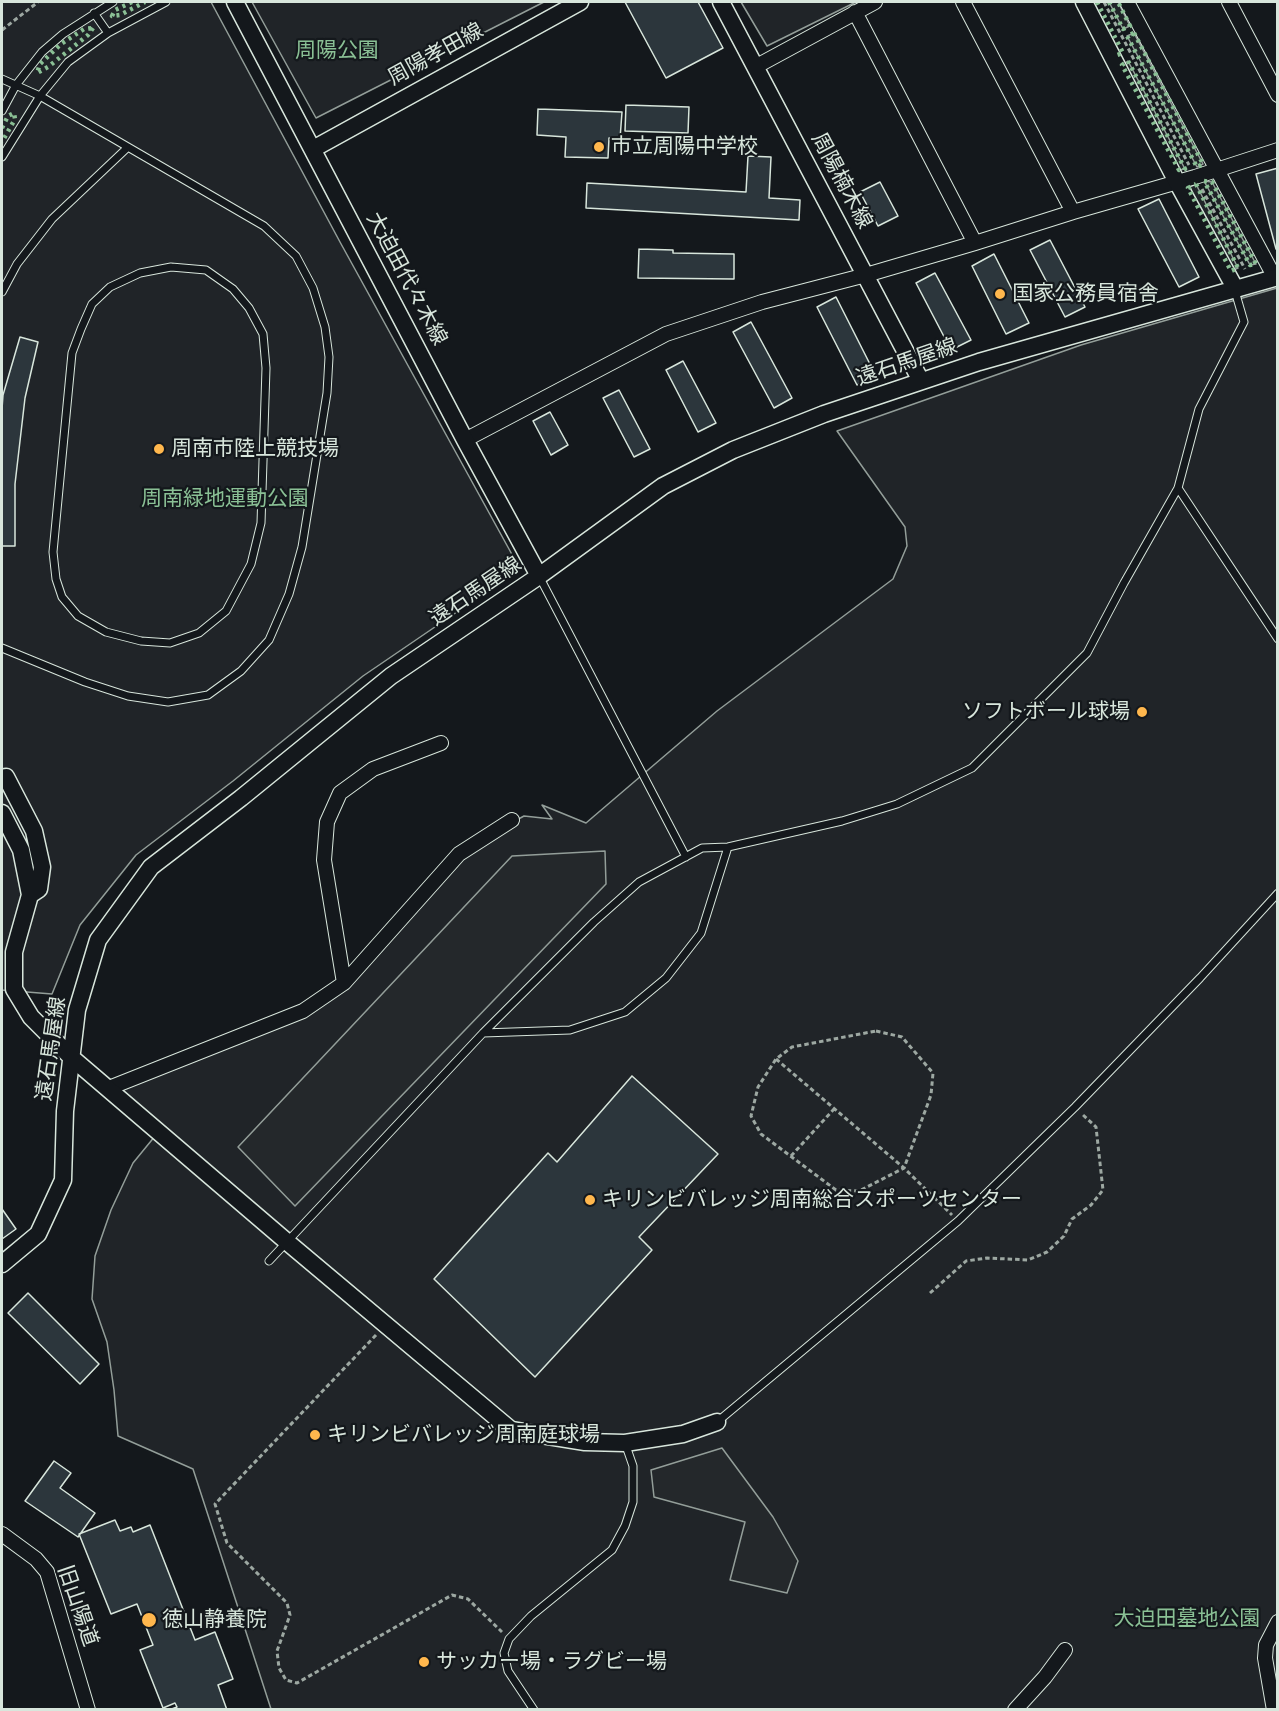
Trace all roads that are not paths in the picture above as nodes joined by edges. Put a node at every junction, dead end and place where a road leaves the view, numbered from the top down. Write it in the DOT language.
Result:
graph roads {
  1 [pos="113,2"];
  2 [pos="166,2"];
  3 [pos="235,2"];
  4 [pos="580,2"];
  5 [pos="721,2"];
  6 [pos="874,2"];
  7 [pos="963,2"];
  8 [pos="1083,2"];
  9 [pos="1127,2"];
  10 [pos="1229,2"];
  11 [pos="855,12"];
  12 [pos="94,13"];
  13 [pos="108,33"];
  14 [pos="755,68"];
  15 [pos="2,79"];
  16 [pos="16,85"];
  17 [pos="1278,95"];
  18 [pos="40,96"];
  19 [pos="2,111"];
  20 [pos="127,148"];
  21 [pos="313,149"];
  22 [pos="1278,150"];
  23 [pos="2,157"];
  24 [pos="1216,171"];
  25 [pos="1177,182"];
  26 [pos="1073,212"];
  27 [pos="975,243"];
  28 [pos="867,275"];
  29 [pos="1276,277"];
  30 [pos="1235,288"];
  31 [pos="2,292"];
  32 [pos="81,329"];
  33 [pos="921,381"];
  34 [pos="465,440"];
  35 [pos="1178,488"];
  36 [pos="539,576"];
  37 [pos="1278,639"];
  38 [pos="2,648"];
  39 [pos="441,742"];
  40 [pos="3,774"];
  41 [pos="2,813"];
  42 [pos="512,820"];
  43 [pos="728,847"];
  44 [pos="686,856"];
  45 [pos="1278,893"];
  46 [pos="30,895"];
  47 [pos="344,983"];
  48 [pos="8,989"];
  49 [pos="483,1034"];
  50 [pos="72,1058"];
  51 [pos="109,1088"];
  52 [pos="286,1241"];
  53 [pos="268,1261"];
  54 [pos="2,1264"];
  55 [pos="717,1422"];
  56 [pos="625,1443"];
  57 [pos="2,1534"];
  58 [pos="1278,1622"];
  59 [pos="1065,1650"];
  60 [pos="88,1710"];
  61 [pos="534,1710"];
  62 [pos="1015,1710"];
  63 [pos="1274,1710"];
  1 -- 12 [label="lane"];
  2 -- 13 [label="lane"];
  3 -- 21 [label="street, 大迫田代々木線"];
  4 -- 21 [label="street, 周陽孝田線"];
  5 -- 14 [label="street, 周陽楠木線"];
  6 -- 11 [label="street"];
  7 -- 26 [label="street"];
  8 -- 25 [label="street"];
  9 -- 24 [label="street"];
  10 -- 17 [label="street"];
  11 -- 14 [label="street"];
  11 -- 27 [label="street"];
  12 -- 13 [label="lane"];
  12 -- 16 [label="lane"];
  13 -- 18 [label="lane"];
  14 -- 28 [label="street, 周陽楠木線"];
  15 -- 16 [label="lane"];
  16 -- 18 [label="lane"];
  16 -- 19 [label="lane"];
  18 -- 20 [label="lane"];
  18 -- 23 [label="lane"];
  20 -- 31 [label="lane"];
  20 -- 38 [label="lane"];
  21 -- 34 [label="street, 大迫田代々木線"];
  22 -- 24 [label="street"];
  24 -- 25 [label="street"];
  24 -- 29 [label="street"];
  25 -- 26 [label="street"];
  25 -- 30 [label="street"];
  26 -- 27 [label="street"];
  27 -- 28 [label="street"];
  28 -- 33 [label="street, 周陽楠木線"];
  28 -- 34 [label="street"];
  29 -- 30 [label="street, 遠石馬屋線"];
  30 -- 33 [label="street, 遠石馬屋線"];
  30 -- 35 [label="lane"];
  32 -- 32 [label="lane"];
  33 -- 36 [label="street, 遠石馬屋線"];
  34 -- 36 [label="street, 大迫田代々木線"];
  35 -- 37 [label="lane"];
  35 -- 43 [label="lane"];
  36 -- 44 [label="lane"];
  36 -- 50 [label="street, 遠石馬屋線"];
  39 -- 47 [label="street"];
  40 -- 46 [label="street"];
  41 -- 46 [label="street"];
  42 -- 47 [label="street"];
  43 -- 44 [label="lane"];
  43 -- 49 [label="lane"];
  44 -- 49 [label="lane"];
  45 -- 55 [label="lane"];
  46 -- 48 [label="street"];
  47 -- 51 [label="street"];
  48 -- 50 [label="street"];
  49 -- 52 [label="lane"];
  50 -- 51 [label="street"];
  50 -- 54 [label="street, 遠石馬屋線"];
  51 -- 52 [label="street"];
  52 -- 53 [label="lane"];
  52 -- 56 [label="street"];
  55 -- 56 [label="street"];
  56 -- 61 [label="lane"];
  57 -- 60 [label="street, 旧山陽道"];
  58 -- 63 [label="street"];
  59 -- 62 [label="street"];
}
